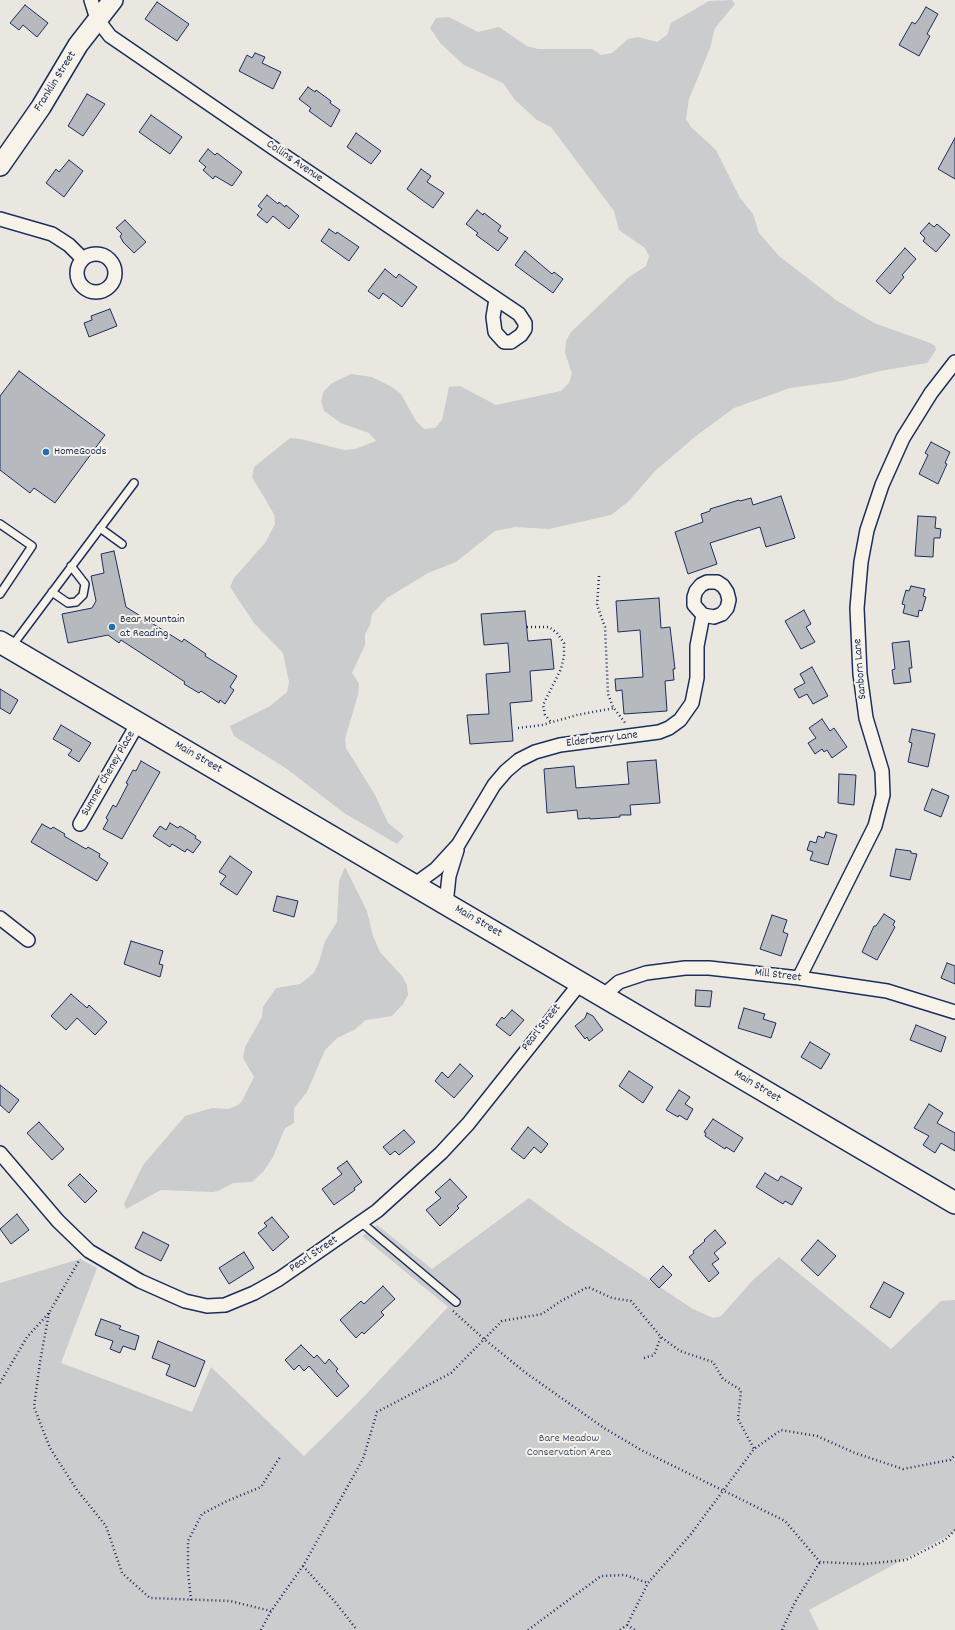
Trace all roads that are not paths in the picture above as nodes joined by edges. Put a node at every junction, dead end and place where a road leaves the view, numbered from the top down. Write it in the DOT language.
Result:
graph roads {
  1 [pos="91,0"];
  2 [pos="112,0"];
  3 [pos="97,19"];
  4 [pos="0,166"];
  5 [pos="0,219"];
  6 [pos="83,259"];
  7 [pos="496,299"];
  8 [pos="955,362"];
  9 [pos="134,483"];
  10 [pos="0,524"];
  11 [pos="100,528"];
  12 [pos="122,544"];
  13 [pos="71,566"];
  14 [pos="52,592"];
  15 [pos="0,594"];
  16 [pos="703,615"];
  17 [pos="5,645"];
  18 [pos="138,723"];
  19 [pos="80,824"];
  20 [pos="458,845"];
  21 [pos="414,885"];
  22 [pos="446,904"];
  23 [pos="0,918"];
  24 [pos="28,940"];
  25 [pos="799,978"];
  26 [pos="581,982"];
  27 [pos="604,995"];
  28 [pos="955,1012"];
  29 [pos="0,1153"];
  30 [pos="955,1203"];
  31 [pos="362,1223"];
  32 [pos="456,1302"];
  1 -- 3 [label="street, Collins Avenue"];
  2 -- 3 [label="main road, Franklin Street"];
  3 -- 4 [label="main road, Franklin Street"];
  3 -- 7 [label="street, Collins Avenue"];
  5 -- 6 [label="street"];
  8 -- 25 [label="street, Sanborn Lane"];
  9 -- 11 [label="lane"];
  10 -- 15 [label="lane"];
  11 -- 12 [label="lane"];
  11 -- 13 [label="lane"];
  13 -- 14 [label="lane"];
  13 -- 14 [label="lane"];
  14 -- 17 [label="lane"];
  16 -- 20 [label="street, Elderberry Lane"];
  17 -- 18 [label="main road, Main Street"];
  18 -- 19 [label="street, Sumner Cheney Place"];
  18 -- 21 [label="main road, Main Street"];
  20 -- 21 [label="street, Elderberry Lane"];
  20 -- 22 [label="street, Elderberry Lane"];
  21 -- 22 [label="main road, Main Street"];
  22 -- 26 [label="main road, Main Street"];
  23 -- 24 [label="street"];
  25 -- 27 [label="street, Mill Street"];
  25 -- 28 [label="street, Mill Street"];
  26 -- 27 [label="main road, Main Street"];
  26 -- 31 [label="street, Pearl Street"];
  27 -- 30 [label="main road, Main Street"];
  29 -- 31 [label="street, Pearl Street"];
  31 -- 32 [label="lane"];
}
